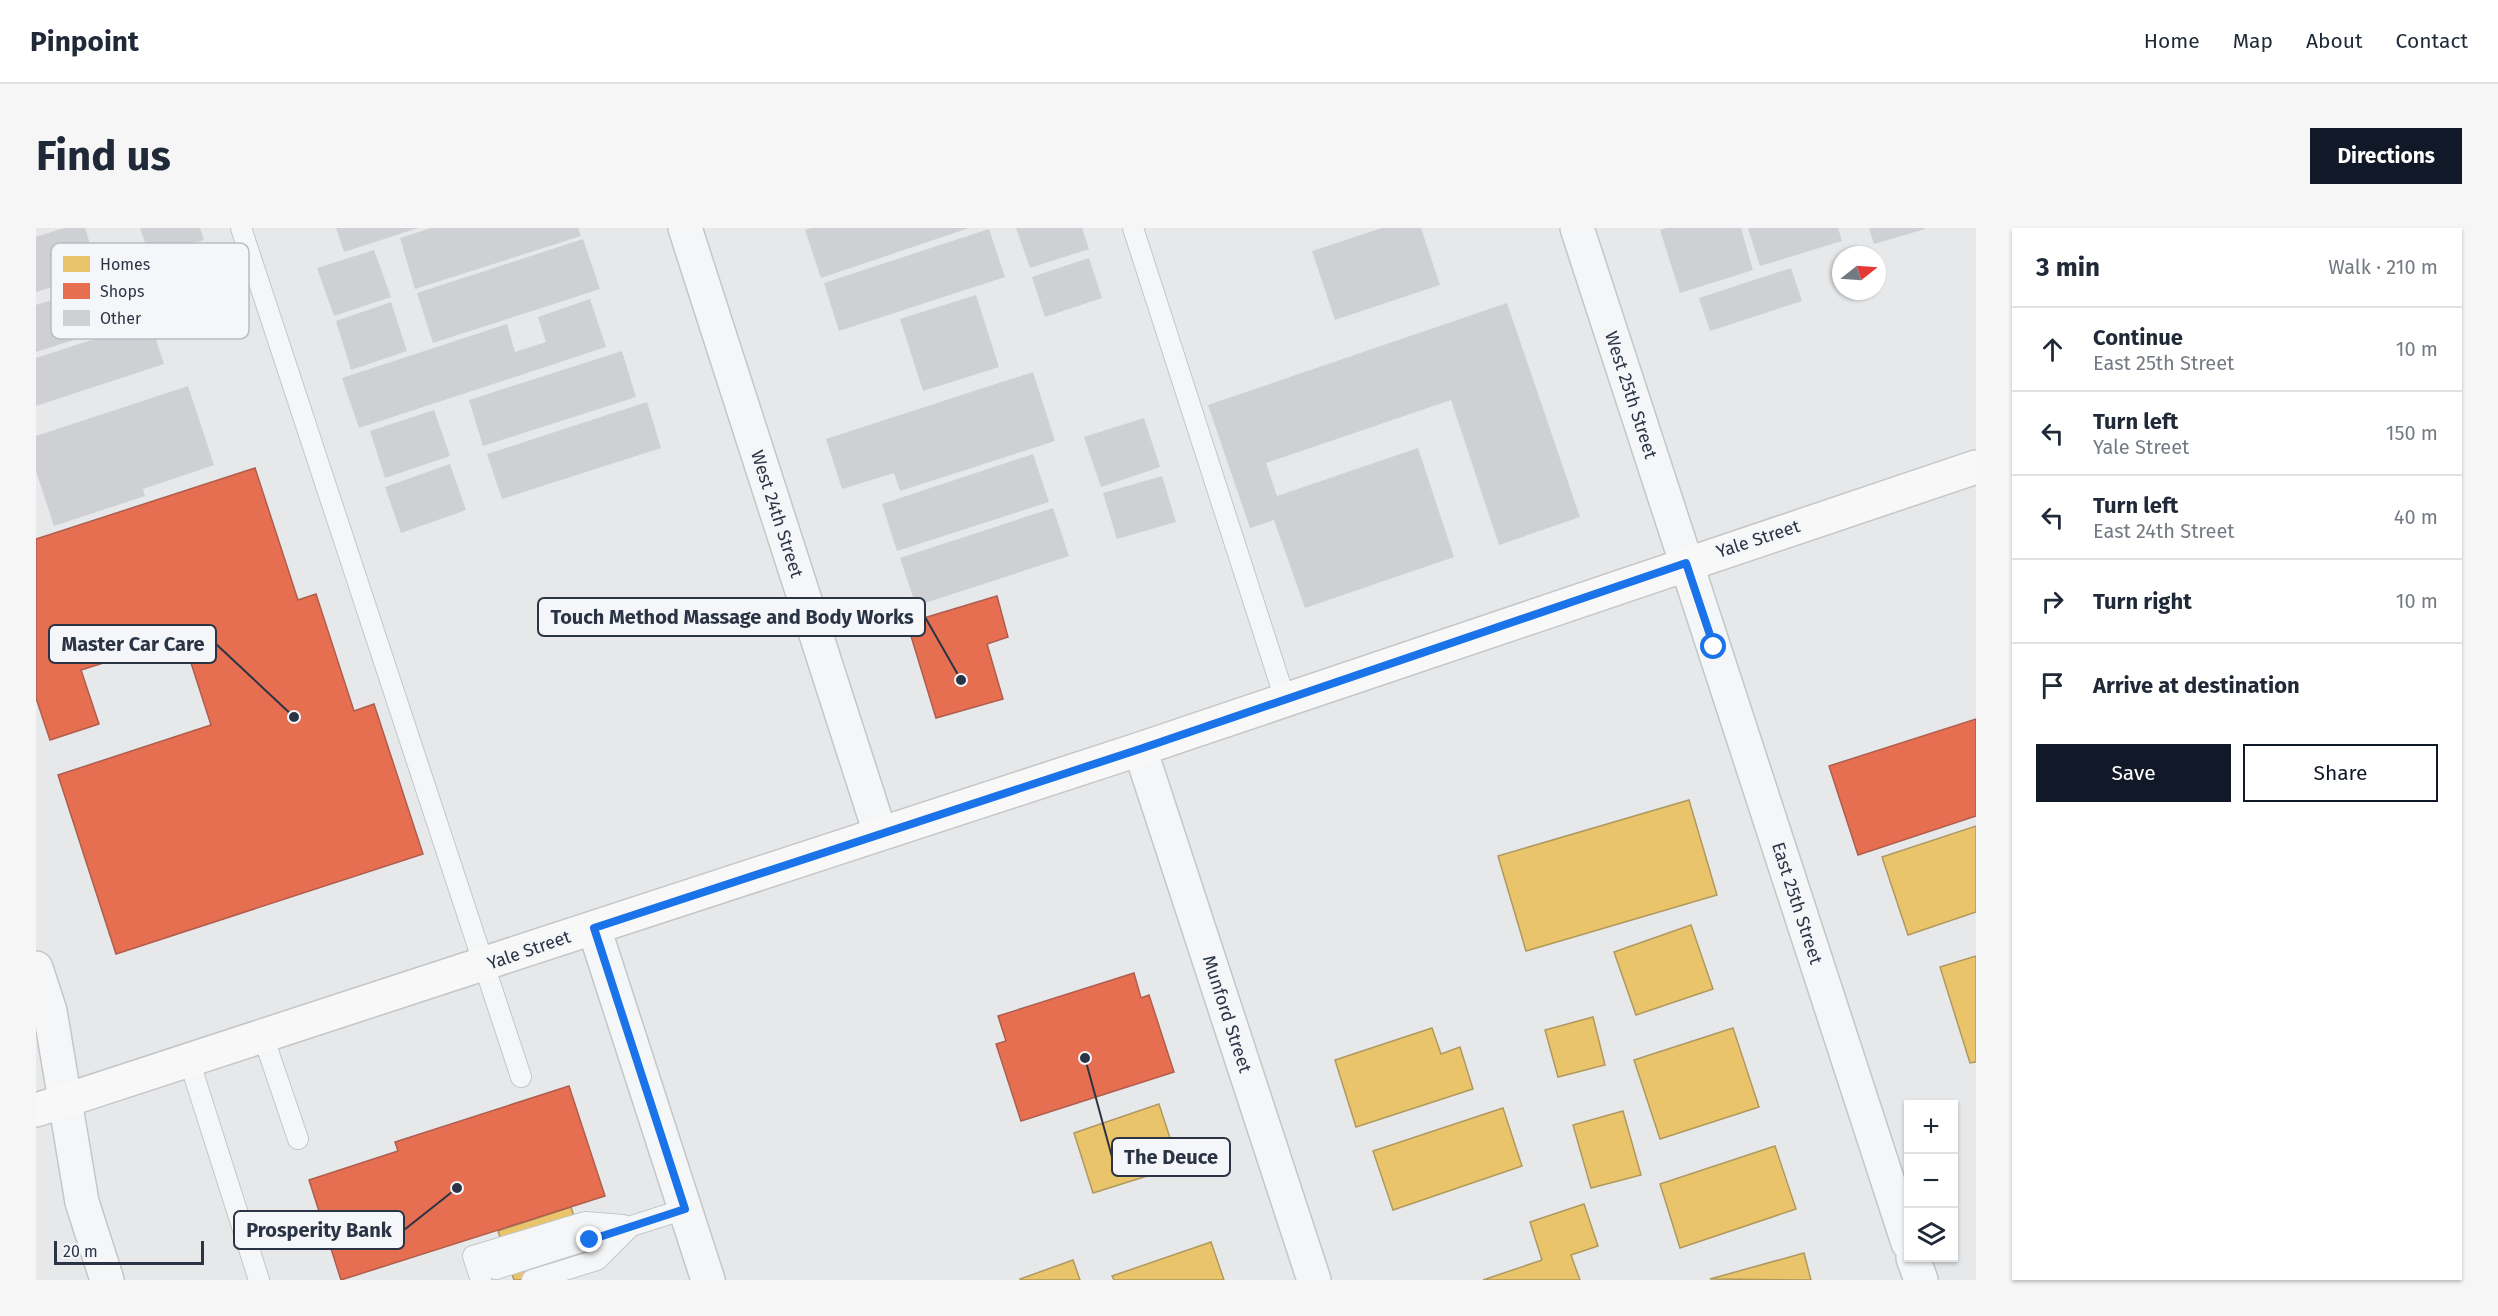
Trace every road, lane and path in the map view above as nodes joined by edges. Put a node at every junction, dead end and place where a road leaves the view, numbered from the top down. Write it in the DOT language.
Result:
graph roads {
  1 [pos="241,228"];
  2 [pos="685,228"];
  3 [pos="1132,228"];
  4 [pos="1577,228"];
  5 [pos="246,243"];
  6 [pos="249,252"];
  7 [pos="1976,467"];
  8 [pos="1686,563"];
  9 [pos="1285,699"];
  10 [pos="1140,749"];
  11 [pos="880,833"];
  12 [pos="594,928"];
  13 [pos="484,965"];
  14 [pos="36,968"];
  15 [pos="264,1035"];
  16 [pos="189,1060"];
  17 [pos="521,1077"];
  18 [pos="51,1105"];
  19 [pos="298,1139"];
  20 [pos="685,1209"];
  21 [pos="632,1225"];
  22 [pos="1904,1231"];
  23 [pos="1915,1262"];
  24 [pos="107,1280"];
  25 [pos="260,1280"];
  26 [pos="481,1280"];
  27 [pos="532,1280"];
  28 [pos="708,1280"];
  29 [pos="1314,1280"];
  30 [pos="1921,1280"];
  1 -- 5 [label="lane"];
  2 -- 11 [label="street, West 24th Street"];
  3 -- 9 [label="lane"];
  4 -- 8 [label="street, West 25th Street"];
  6 -- 13 [label="lane"];
  7 -- 8 [label="main road, Yale Street"];
  8 -- 9 [label="main road, Yale Street"];
  8 -- 22 [label="street, East 25th Street"];
  9 -- 10 [label="main road, Yale Street"];
  10 -- 11 [label="main road, Yale Street"];
  10 -- 29 [label="street, Munford Street"];
  11 -- 12 [label="main road, Yale Street"];
  12 -- 13 [label="main road, Yale Street"];
  12 -- 20 [label="street"];
  13 -- 15 [label="main road, Yale Street"];
  13 -- 17 [label="lane"];
  14 -- 18 [label="street"];
  15 -- 16 [label="main road, Yale Street"];
  15 -- 19 [label="lane"];
  16 -- 18 [label="main road, Yale Street"];
  16 -- 25 [label="lane"];
  18 -- 24 [label="street"];
  20 -- 21 [label="lane"];
  20 -- 28 [label="street"];
  21 -- 26 [label="lane"];
  21 -- 27 [label="lane"];
  23 -- 30 [label="street"];
}
